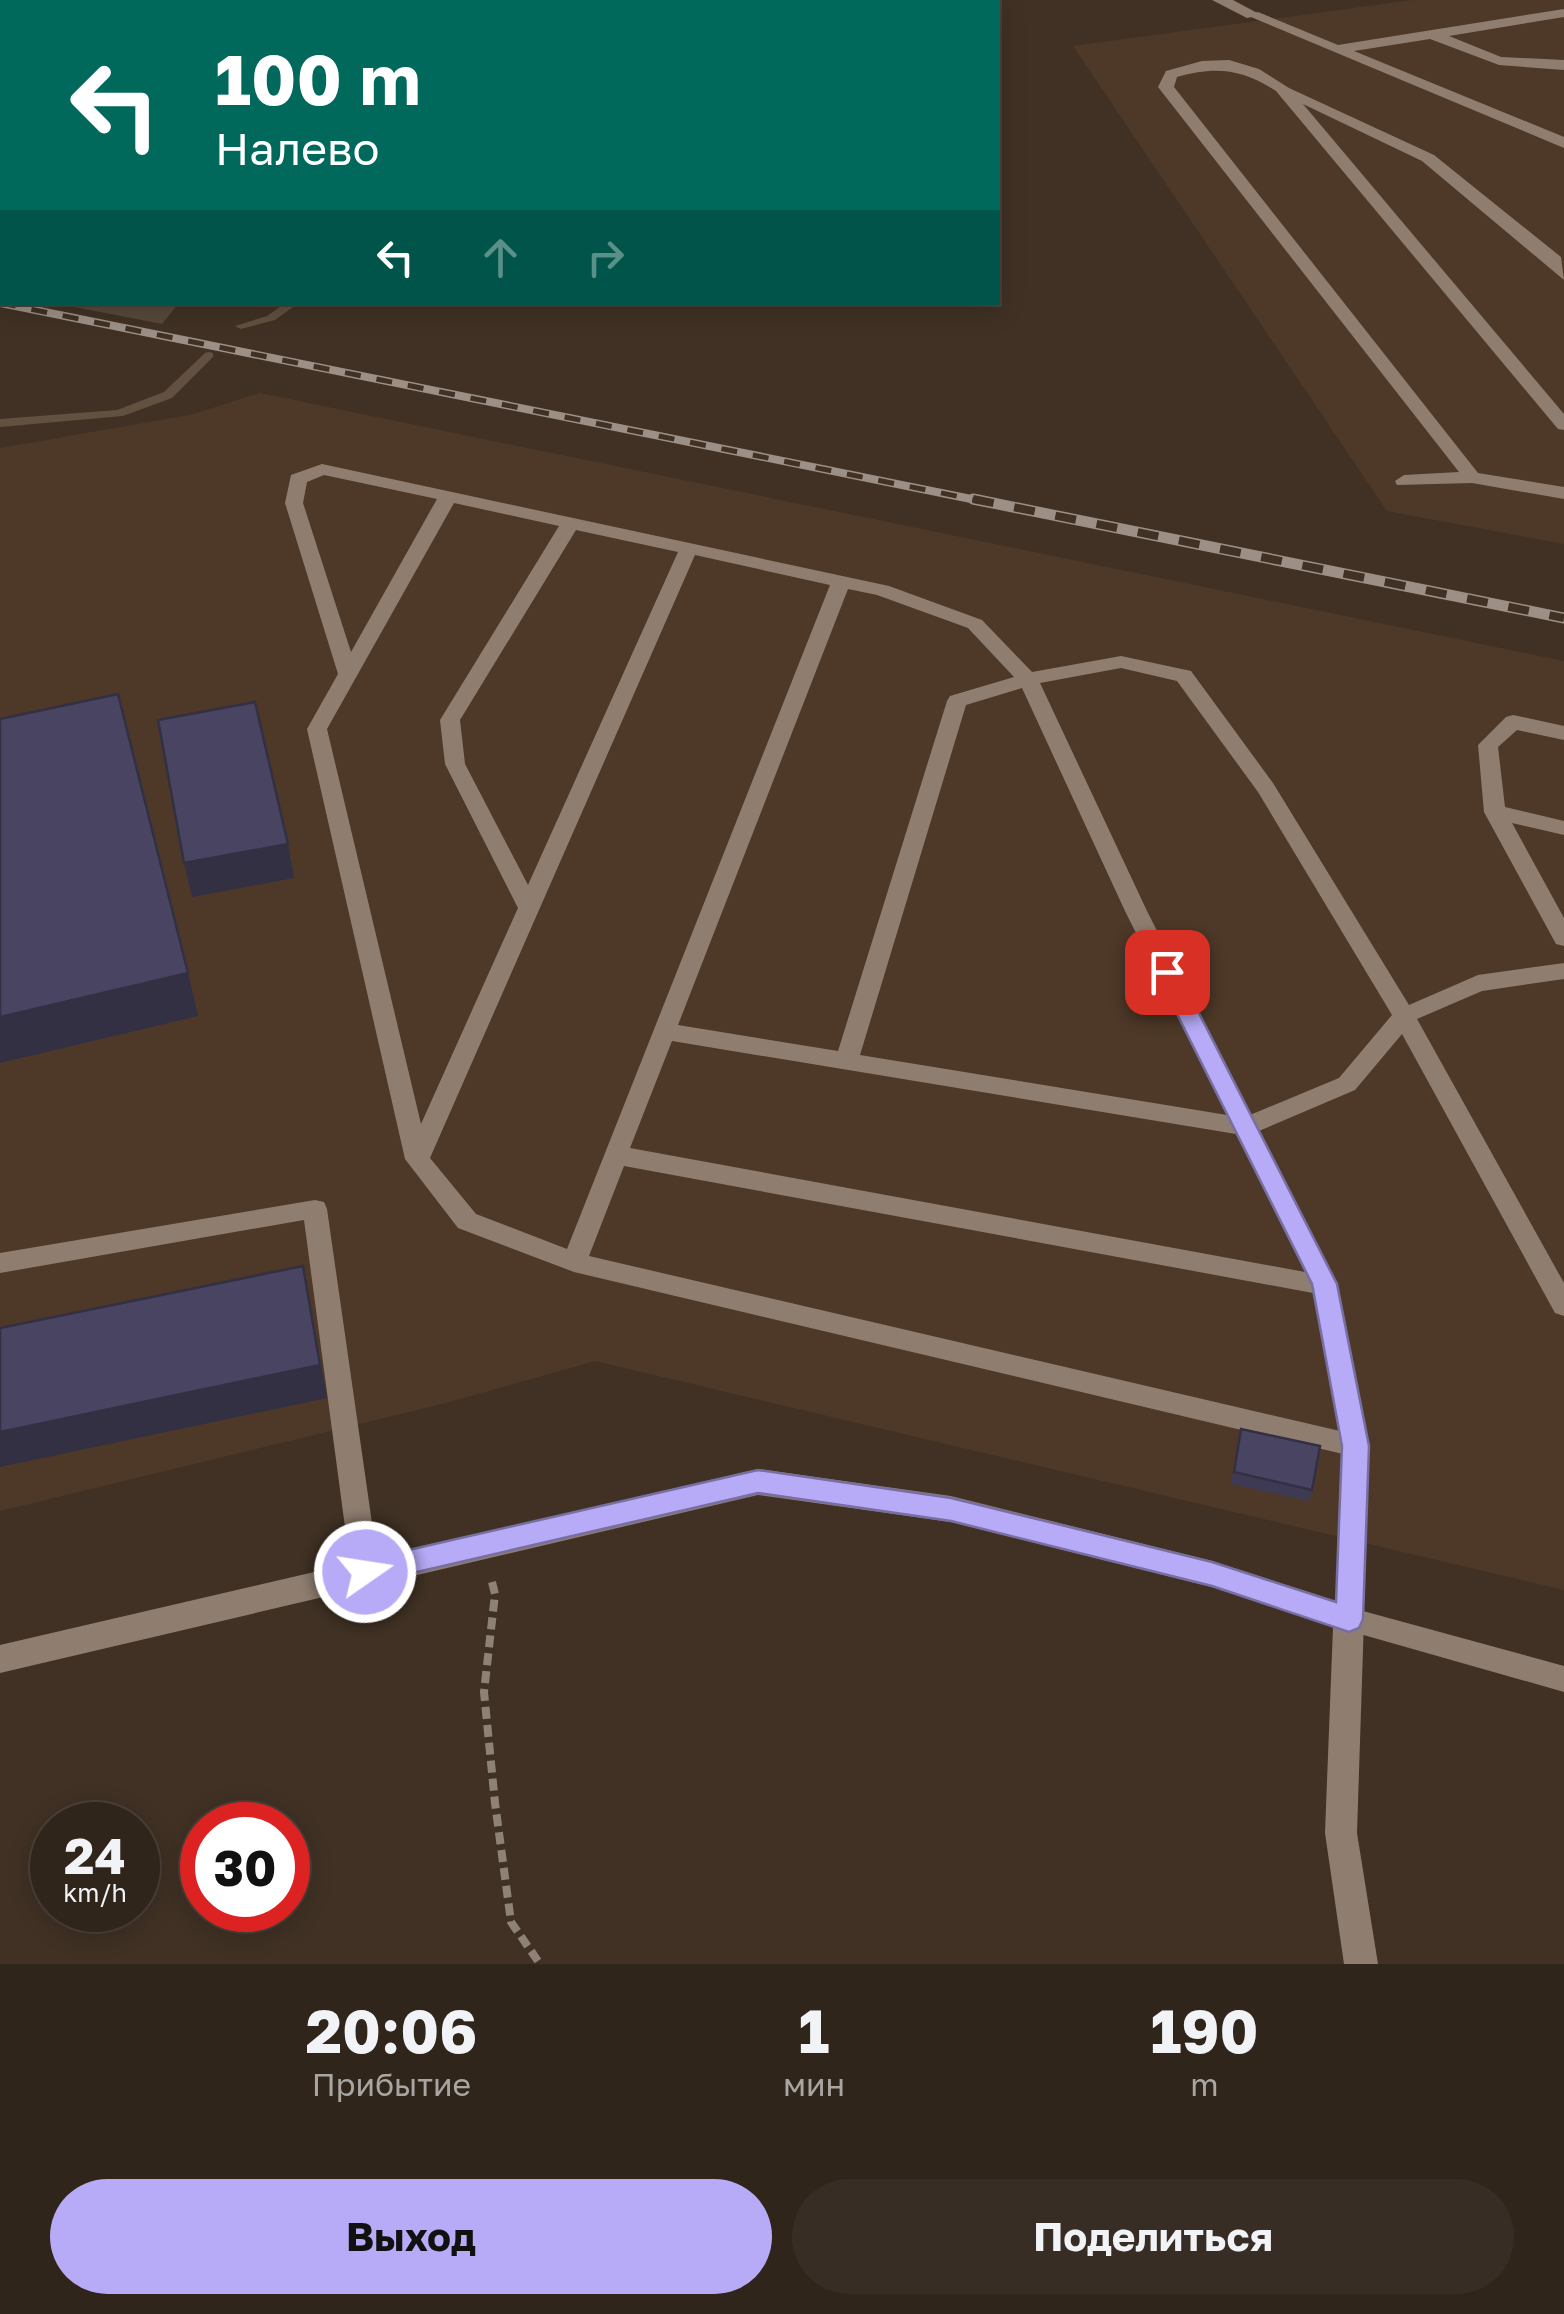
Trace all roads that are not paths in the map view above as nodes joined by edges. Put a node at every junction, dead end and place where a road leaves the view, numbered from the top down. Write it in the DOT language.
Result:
graph roads {
  1 [pos="1220,0"];
  2 [pos="1564,12"];
  3 [pos="1253,15"];
  4 [pos="1428,33"];
  5 [pos="1339,49"];
  6 [pos="1564,65"];
  7 [pos="1281,88"];
  8 [pos="1564,143"];
  9 [pos="1564,275"];
  10 [pos="1564,425"];
  11 [pos="1472,477"];
  12 [pos="1404,481"];
  13 [pos="1564,493"];
  14 [pos="449,495"];
  15 [pos="571,522"];
  16 [pos="689,548"];
  17 [pos="842,581"];
  18 [pos="348,674"];
  19 [pos="1028,680"];
  20 [pos="1564,733"];
  21 [pos="1495,812"];
  22 [pos="1564,828"];
  23 [pos="529,908"];
  24 [pos="1564,938"];
  25 [pos="1564,971"];
  26 [pos="1404,1016"];
  27 [pos="665,1031"];
  28 [pos="846,1061"];
  29 [pos="1246,1127"];
  30 [pos="616,1155"];
  31 [pos="418,1159"];
  32 [pos="574,1262"];
  33 [pos="0,1264"];
  34 [pos="1324,1284"];
  35 [pos="1564,1306"];
  36 [pos="1356,1446"];
  37 [pos="365,1572"];
  38 [pos="1349,1619"];
  39 [pos="0,1659"];
  40 [pos="1564,1679"];
  41 [pos="1362,1964"];
  1 -- 3 [label="street"];
  2 -- 4 [label="lane"];
  3 -- 5 [label="lane"];
  4 -- 5 [label="lane"];
  4 -- 6 [label="lane"];
  5 -- 8 [label="lane"];
  7 -- 9 [label="lane"];
  7 -- 10 [label="lane"];
  7 -- 11 [label="lane"];
  11 -- 12 [label="lane"];
  11 -- 13 [label="lane"];
  14 -- 15 [label="lane"];
  14 -- 18 [label="lane"];
  14 -- 18 [label="lane"];
  15 -- 16 [label="lane"];
  15 -- 23 [label="lane"];
  16 -- 17 [label="lane"];
  16 -- 23 [label="lane"];
  17 -- 19 [label="lane"];
  17 -- 27 [label="lane"];
  18 -- 31 [label="lane"];
  19 -- 26 [label="lane"];
  19 -- 28 [label="lane"];
  19 -- 29 [label="lane"];
  20 -- 21 [label="lane"];
  21 -- 22 [label="lane"];
  21 -- 24 [label="lane"];
  23 -- 31 [label="lane"];
  25 -- 26 [label="lane"];
  26 -- 29 [label="lane"];
  26 -- 35 [label="lane"];
  27 -- 28 [label="lane"];
  27 -- 30 [label="lane"];
  28 -- 29 [label="lane"];
  29 -- 34 [label="lane"];
  30 -- 32 [label="lane"];
  30 -- 34 [label="lane"];
  31 -- 32 [label="lane"];
  32 -- 36 [label="lane"];
  33 -- 37 [label="lane"];
  34 -- 36 [label="lane"];
  36 -- 38 [label="lane"];
  37 -- 38 [label="street"];
  37 -- 39 [label="street"];
  38 -- 40 [label="lane"];
  38 -- 41 [label="street"];
}
